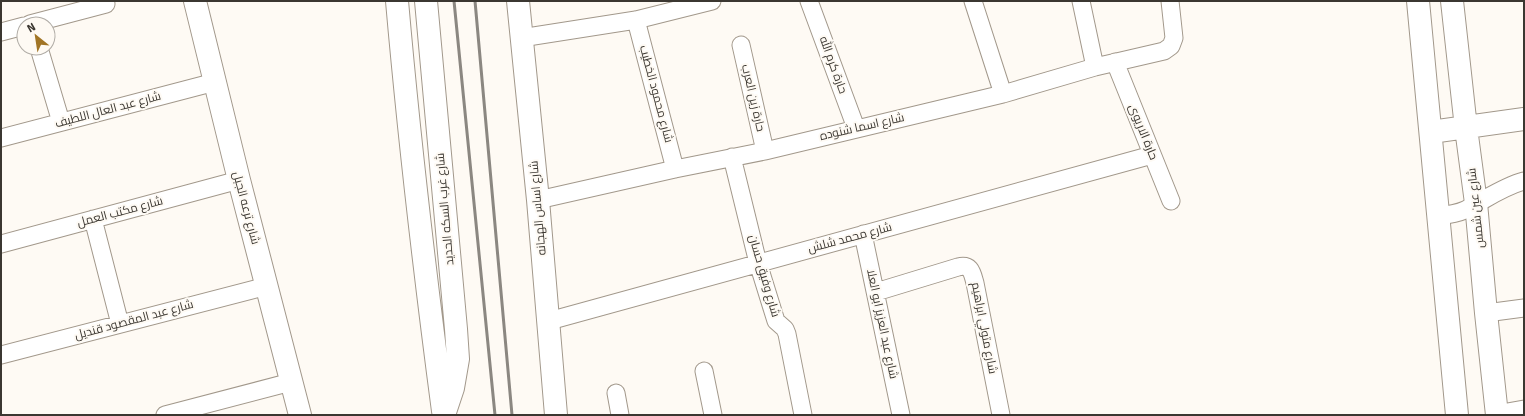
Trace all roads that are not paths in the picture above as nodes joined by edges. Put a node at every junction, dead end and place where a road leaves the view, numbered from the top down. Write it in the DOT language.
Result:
graph roads {
  1 [pos="195,1"];
  2 [pos="397,1"];
  3 [pos="426,1"];
  4 [pos="518,1"];
  5 [pos="712,1"];
  6 [pos="809,1"];
  7 [pos="973,1"];
  8 [pos="1081,1"];
  9 [pos="1170,1"];
  10 [pos="1418,1"];
  11 [pos="1452,1"];
  12 [pos="106,4"];
  13 [pos="56,17"];
  14 [pos="636,20"];
  15 [pos="16,28"];
  16 [pos="1,32"];
  17 [pos="521,38"];
  18 [pos="741,45"];
  19 [pos="41,56"];
  20 [pos="1116,62"];
  21 [pos="1095,67"];
  22 [pos="215,82"];
  23 [pos="1003,94"];
  24 [pos="1524,120"];
  25 [pos="61,122"];
  26 [pos="856,128"];
  27 [pos="1466,128"];
  28 [pos="1431,132"];
  29 [pos="1,138"];
  30 [pos="765,151"];
  31 [pos="1152,155"];
  32 [pos="732,157"];
  33 [pos="675,169"];
  34 [pos="239,180"];
  35 [pos="1524,181"];
  36 [pos="538,200"];
  37 [pos="1171,201"];
  38 [pos="1476,203"];
  39 [pos="1438,216"];
  40 [pos="93,219"];
  41 [pos="863,234"];
  42 [pos="1,244"];
  43 [pos="758,263"];
  44 [pos="267,286"];
  45 [pos="876,292"];
  46 [pos="1524,308"];
  47 [pos="1486,313"];
  48 [pos="549,321"];
  49 [pos="120,324"];
  50 [pos="1,355"];
  51 [pos="704,371"];
  52 [pos="291,382"];
  53 [pos="616,393"];
  54 [pos="1524,409"];
  55 [pos="997,414"];
  56 [pos="1497,414"];
  57 [pos="165,415"];
  58 [pos="300,415"];
  59 [pos="444,415"];
  60 [pos="556,415"];
  61 [pos="620,415"];
  62 [pos="713,415"];
  63 [pos="803,415"];
  64 [pos="901,415"];
  65 [pos="1457,415"];
  1 -- 22 [label="street, شارع ترعه الجبل"];
  2 -- 59 [label="street, شارع غرب السكه الحديد"];
  3 -- 59 [label="street, شارع غرب السكه الحديد"];
  4 -- 17 [label="street, شارع اساس الهجانه"];
  5 -- 14 [label="street"];
  6 -- 26 [label="street, حارة كرم الله"];
  7 -- 23 [label="street"];
  8 -- 21 [label="street"];
  9 -- 20 [label="street, شارع اسما شنوده"];
  10 -- 28 [label="street"];
  11 -- 27 [label="street, شارع عين شمس"];
  12 -- 13 [label="street"];
  14 -- 17 [label="street"];
  14 -- 33 [label="street, شارع محمود الخطيب"];
  15 -- 16 [label="street"];
  17 -- 36 [label="street, شارع اساس الهجانه"];
  18 -- 30 [label="street, حارة زين العرب"];
  19 -- 25 [label="street"];
  20 -- 21 [label="street, شارع اسما شنوده"];
  20 -- 31 [label="street, حارة الاريوى"];
  21 -- 23 [label="street, شارع اسما شنوده"];
  22 -- 25 [label="street, شارع عبد العال اللطيف"];
  22 -- 34 [label="street, شارع ترعه الجبل"];
  23 -- 26 [label="street, شارع اسما شنوده"];
  24 -- 27 [label="street"];
  25 -- 29 [label="street, شارع عبد العال اللطيف"];
  26 -- 30 [label="street, شارع اسما شنوده"];
  27 -- 28 [label="street"];
  27 -- 38 [label="street, شارع عين شمس"];
  28 -- 39 [label="street"];
  30 -- 32 [label="street, شارع اسما شنوده"];
  31 -- 37 [label="street, حارة الاريوى"];
  31 -- 41 [label="street, شارع محمد شلش"];
  32 -- 33 [label="street, شارع اسما شنوده"];
  32 -- 43 [label="street, شارع وفيق حسان"];
  33 -- 36 [label="street, شارع اسما شنوده"];
  34 -- 40 [label="street, شارع مكتب العمل"];
  34 -- 44 [label="street, شارع ترعه الجبل"];
  35 -- 38 [label="street"];
  36 -- 48 [label="street, شارع اساس الهجانه"];
  38 -- 39 [label="street"];
  38 -- 47 [label="street, شارع عين شمس"];
  39 -- 65 [label="street"];
  40 -- 42 [label="street, شارع مكتب العمل"];
  40 -- 49 [label="street"];
  41 -- 43 [label="street, شارع محمد شلش"];
  41 -- 45 [label="street, شارع عبد العزيز ابو العلا"];
  43 -- 48 [label="street, شارع محمد شلش"];
  43 -- 63 [label="street, شارع وفيق حسان"];
  44 -- 49 [label="street, شارع عبد المقصود قنديل"];
  44 -- 52 [label="street, شارع ترعه الجبل"];
  45 -- 55 [label="street, شارع متولي ابراهيم"];
  45 -- 64 [label="street, شارع عبد العزيز ابو العلا"];
  46 -- 47 [label="street"];
  47 -- 56 [label="street, شارع عين شمس"];
  48 -- 60 [label="street, شارع اساس الهجانه"];
  49 -- 50 [label="street, شارع عبد المقصود قنديل"];
  51 -- 62 [label="street"];
  52 -- 57 [label="street"];
  52 -- 58 [label="street, شارع ترعه الجبل"];
  53 -- 61 [label="street"];
  54 -- 56 [label="street"];
}
